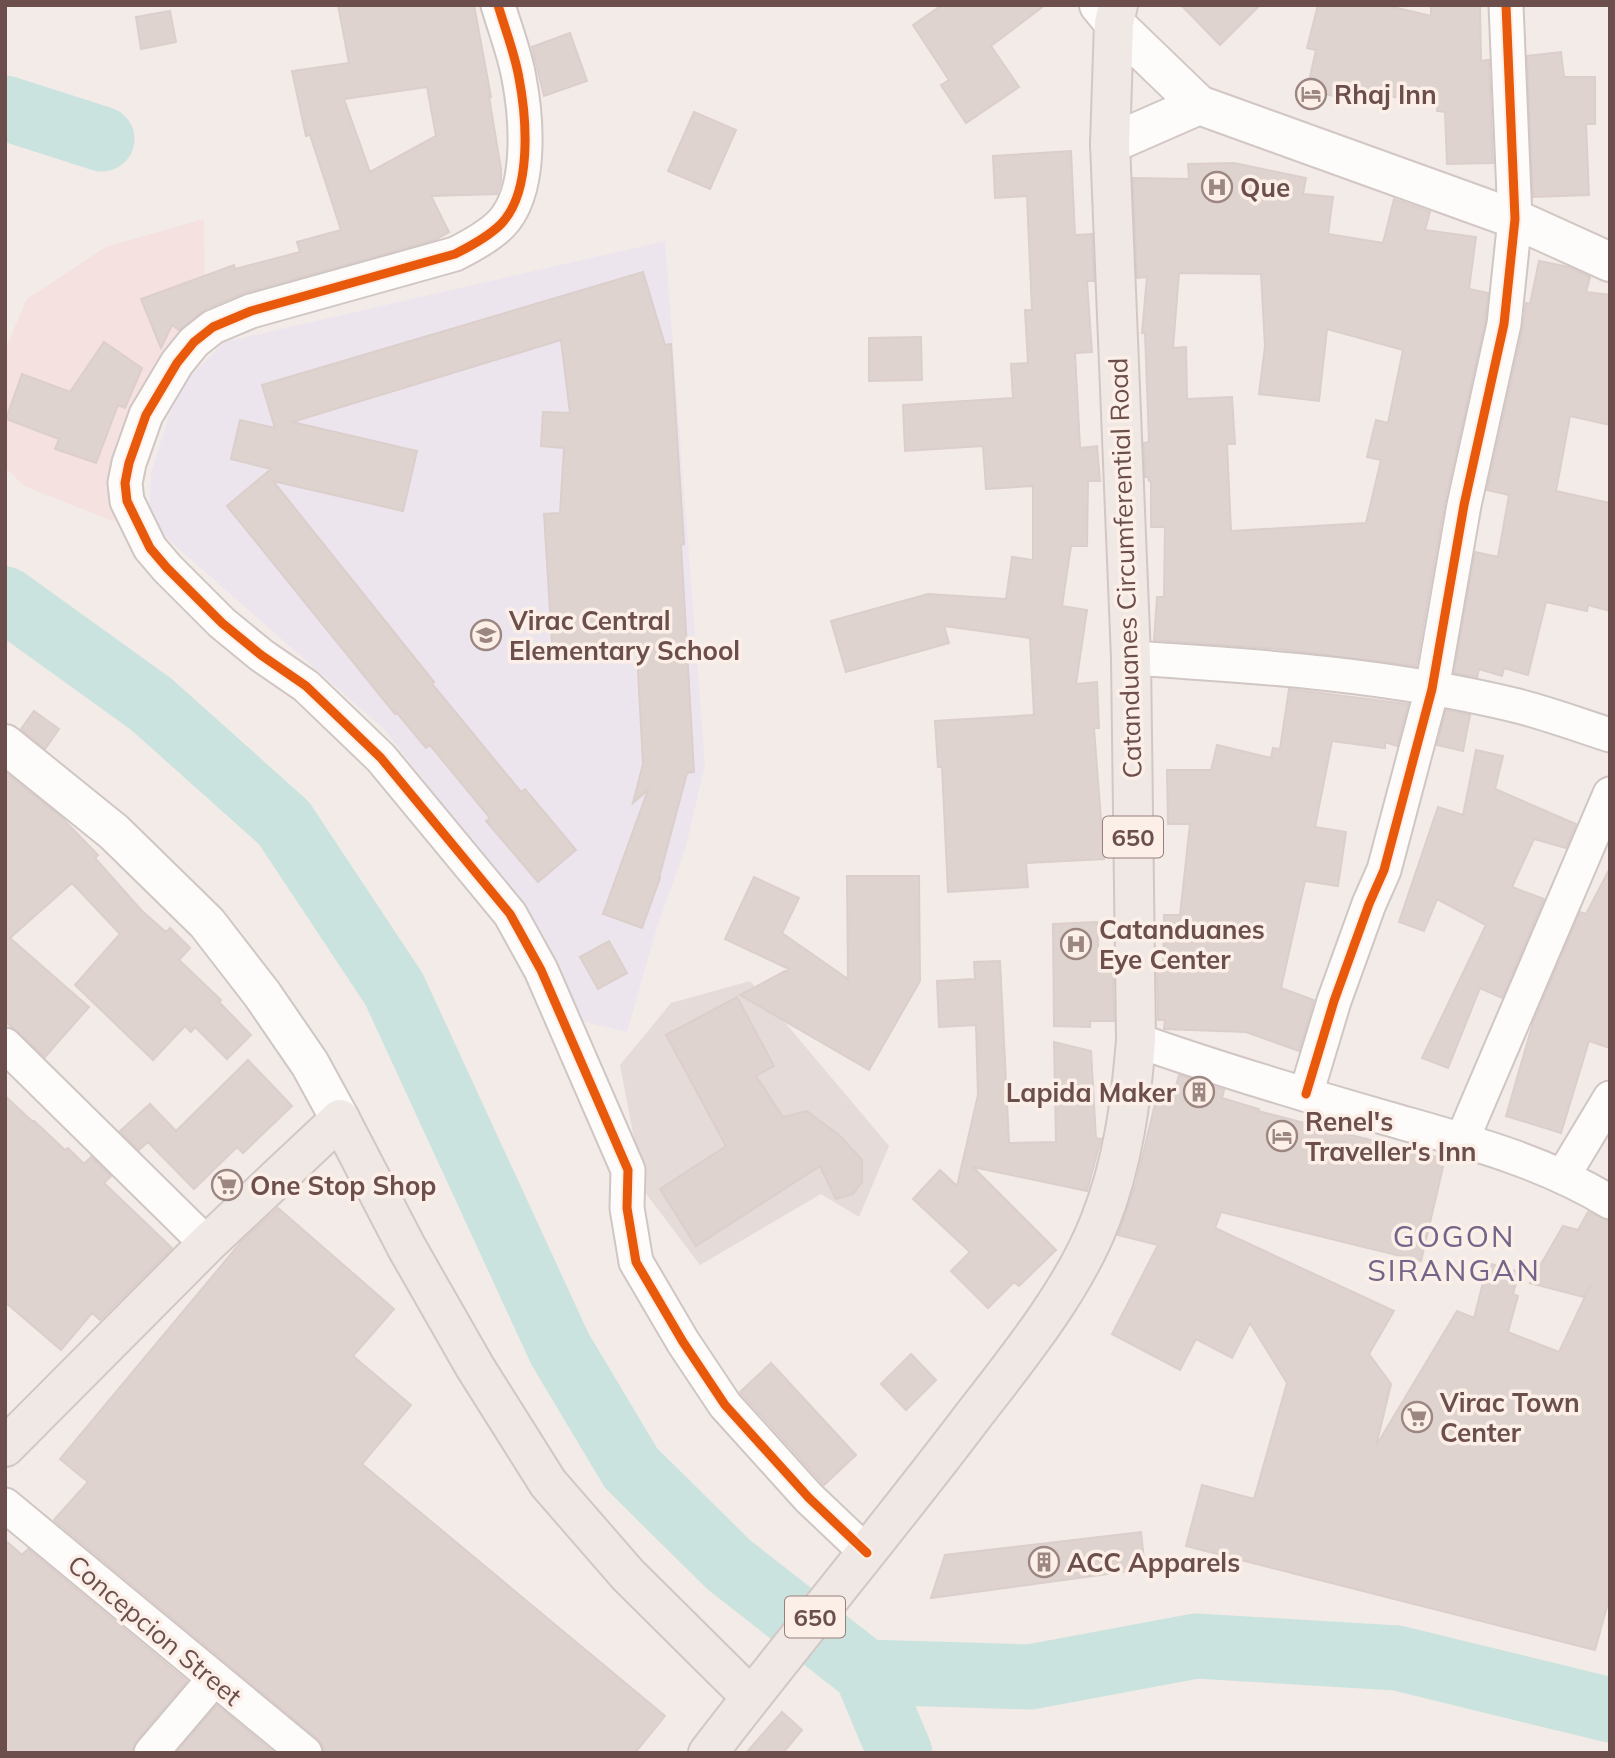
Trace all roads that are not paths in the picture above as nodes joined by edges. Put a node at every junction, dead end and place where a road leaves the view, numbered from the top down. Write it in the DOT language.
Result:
graph roads {
  1 [pos="498,5"];
  2 [pos="1506,5"];
  3 [pos="1110,11"];
  4 [pos="1199,105"];
  5 [pos="1110,144"];
  6 [pos="1515,219"];
  7 [pos="1610,262"];
  8 [pos="1130,658"];
  9 [pos="1432,689"];
  10 [pos="1610,735"];
  11 [pos="5,744"];
  12 [pos="1610,794"];
  13 [pos="1136,1040"];
  14 [pos="5,1045"];
  15 [pos="1306,1094"];
  16 [pos="1610,1098"];
  17 [pos="340,1119"];
  18 [pos="1462,1140"];
  19 [pos="1563,1176"];
  20 [pos="1610,1202"];
  21 [pos="207,1244"];
  22 [pos="5,1447"];
  23 [pos="5,1506"];
  24 [pos="861,1561"];
  25 [pos="214,1679"];
  26 [pos="751,1697"];
  27 [pos="151,1753"];
  28 [pos="305,1753"];
  29 [pos="708,1753"];
  1 -- 24 [label="street"];
  2 -- 6 [label="street"];
  3 -- 4 [label="main road"];
  3 -- 5 [label="main road, Catanduanes Circumferential Road / 650"];
  4 -- 5 [label="main road"];
  4 -- 6 [label="main road"];
  5 -- 8 [label="main road, Catanduanes Circumferential Road / 650"];
  6 -- 7 [label="main road"];
  6 -- 9 [label="street"];
  8 -- 9 [label="street"];
  8 -- 13 [label="main road, Catanduanes Circumferential Road / 650"];
  9 -- 10 [label="street"];
  9 -- 15 [label="street"];
  11 -- 17 [label="main road"];
  12 -- 18 [label="street"];
  13 -- 15 [label="street"];
  13 -- 24 [label="main road, Catanduanes Circumferential Road / 650"];
  14 -- 21 [label="street"];
  15 -- 18 [label="street"];
  16 -- 19 [label="street"];
  17 -- 21 [label="main road"];
  17 -- 26 [label="main road"];
  18 -- 19 [label="street"];
  19 -- 20 [label="street"];
  21 -- 22 [label="main road"];
  23 -- 25 [label="street, Concepcion Street"];
  24 -- 26 [label="main road, Catanduanes Circumferential Road / 650"];
  25 -- 27 [label="street"];
  25 -- 28 [label="street, Concepcion Street"];
  26 -- 29 [label="main road, Catanduanes Circumferential Road / 650"];
}
